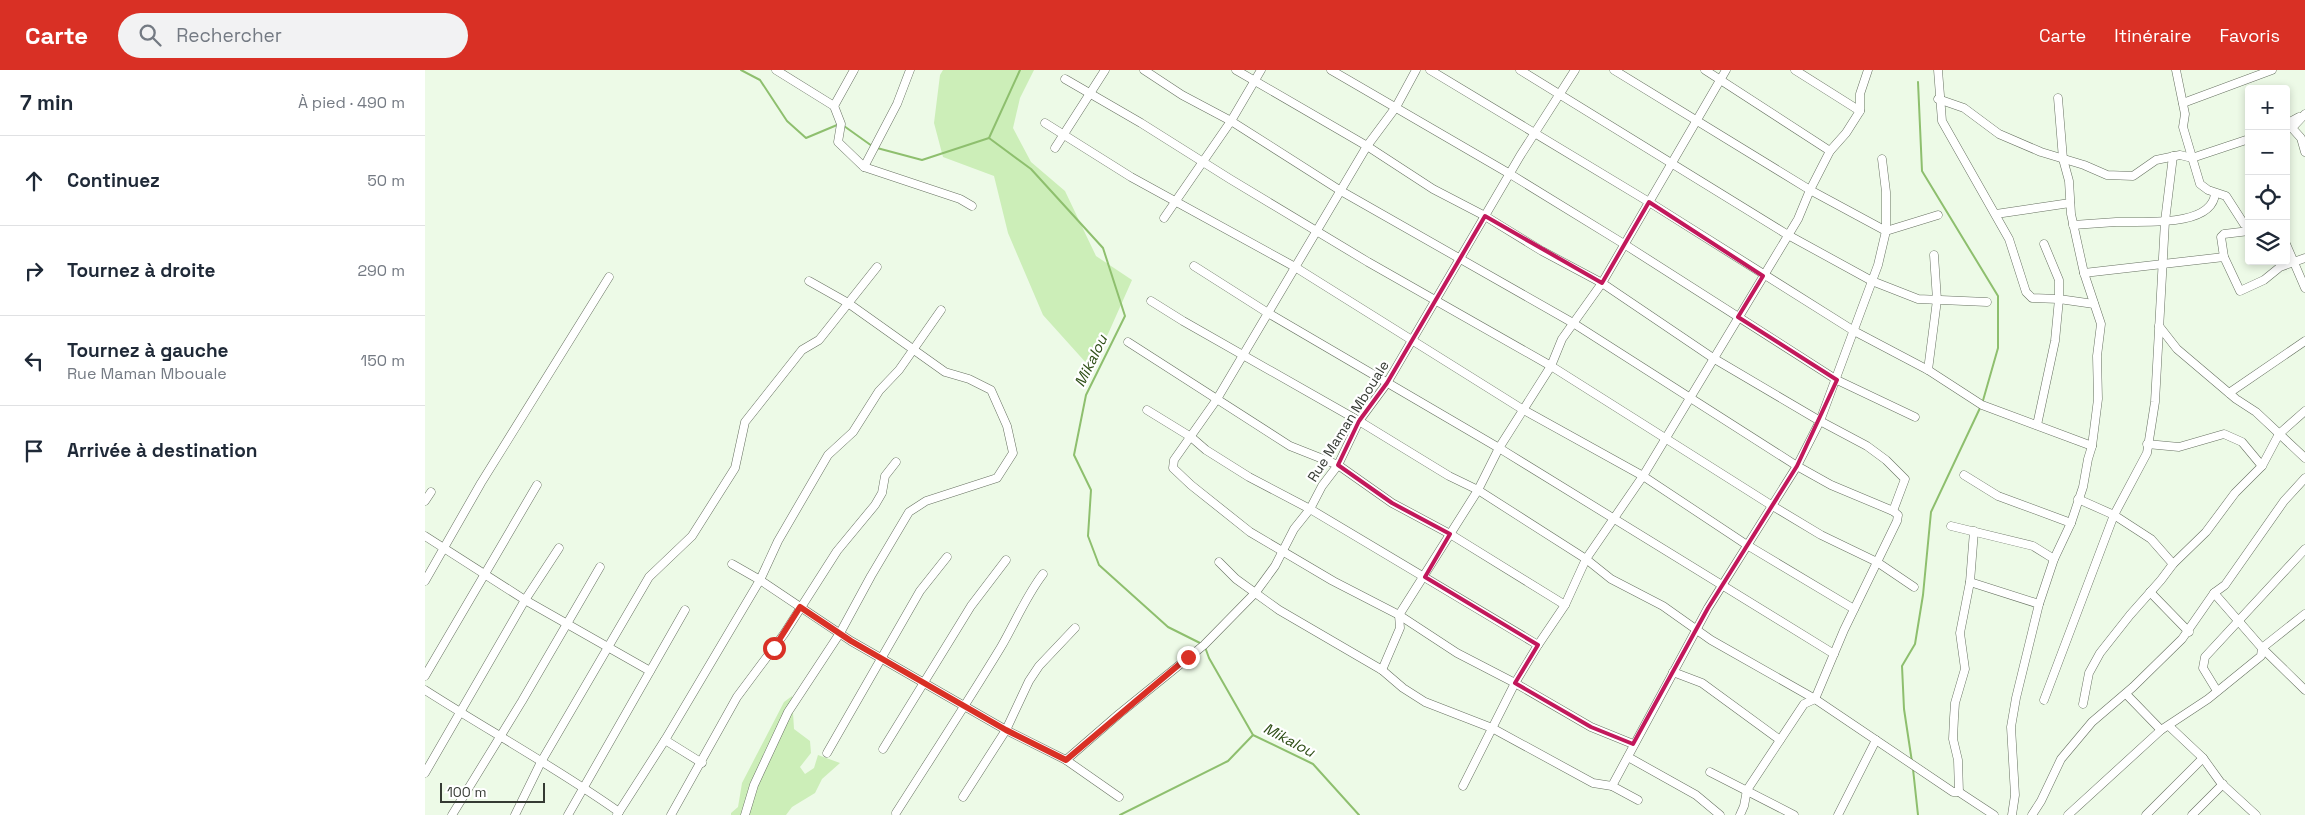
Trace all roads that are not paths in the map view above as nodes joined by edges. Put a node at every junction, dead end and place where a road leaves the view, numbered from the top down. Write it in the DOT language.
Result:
graph roads {
  1 [pos="776,70"];
  2 [pos="854,70"];
  3 [pos="910,70"];
  4 [pos="1105,70"];
  5 [pos="1144,70"];
  6 [pos="1236,70"];
  7 [pos="1261,70"];
  8 [pos="1331,70"];
  9 [pos="1415,70"];
  10 [pos="1430,70"];
  11 [pos="1520,70"];
  12 [pos="1575,70"];
  13 [pos="1614,70"];
  14 [pos="1705,70"];
  15 [pos="1726,70"];
  16 [pos="1795,70"];
  17 [pos="1868,70"];
  18 [pos="1938,70"];
  19 [pos="2176,70"];
  20 [pos="2272,70"];
  21 [pos="789,74"];
  22 [pos="1065,79"];
  23 [pos="1254,80"];
  24 [pos="1720,80"];
  25 [pos="1089,93"];
  26 [pos="1559,94"];
  27 [pos="2058,98"];
  28 [pos="1939,99"];
  29 [pos="2183,103"];
  30 [pos="834,106"];
  31 [pos="1396,108"];
  32 [pos="1861,111"];
  33 [pos="2305,113"];
  34 [pos="1697,119"];
  35 [pos="1045,122"];
  36 [pos="1231,122"];
  37 [pos="2290,122"];
  38 [pos="1062,134"];
  39 [pos="1534,134"];
  40 [pos="2245,140"];
  41 [pos="1367,146"];
  42 [pos="1055,148"];
  43 [pos="1829,151"];
  44 [pos="2305,152"];
  45 [pos="2173,156"];
  46 [pos="2192,158"];
  47 [pos="1882,159"];
  48 [pos="2063,159"];
  49 [pos="1672,162"];
  50 [pos="1204,163"];
  51 [pos="864,167"];
  52 [pos="1510,174"];
  53 [pos="1810,190"];
  54 [pos="1341,191"];
  55 [pos="2215,194"];
  56 [pos="1176,201"];
  57 [pos="1649,202"];
  58 [pos="2070,203"];
  59 [pos="972,206"];
  60 [pos="1995,214"];
  61 [pos="1938,215"];
  62 [pos="1485,216"];
  63 [pos="1164,218"];
  64 [pos="2165,221"];
  65 [pos="2245,224"];
  66 [pos="2073,225"];
  67 [pos="1317,231"];
  68 [pos="1886,231"];
  69 [pos="2245,232"];
  70 [pos="1789,235"];
  71 [pos="1625,244"];
  72 [pos="2044,244"];
  73 [pos="2290,253"];
  74 [pos="1934,254"];
  75 [pos="2225,257"];
  76 [pos="1460,258"];
  77 [pos="2305,258"];
  78 [pos="2163,262"];
  79 [pos="2294,262"];
  80 [pos="1194,266"];
  81 [pos="877,267"];
  82 [pos="1295,267"];
  83 [pos="2084,273"];
  84 [pos="1763,276"];
  85 [pos="609,277"];
  86 [pos="809,281"];
  87 [pos="1872,281"];
  88 [pos="1602,283"];
  89 [pos="2305,288"];
  90 [pos="2059,299"];
  91 [pos="1937,300"];
  92 [pos="1151,301"];
  93 [pos="1437,301"];
  94 [pos="1987,302"];
  95 [pos="848,303"];
  96 [pos="2094,304"];
  97 [pos="941,310"];
  98 [pos="1268,313"];
  99 [pos="1738,317"];
  100 [pos="1573,323"];
  101 [pos="2159,325"];
  102 [pos="1854,332"];
  103 [pos="1411,341"];
  104 [pos="2305,341"];
  105 [pos="1127,342"];
  106 [pos="914,348"];
  107 [pos="1244,354"];
  108 [pos="1713,358"];
  109 [pos="1551,366"];
  110 [pos="1928,370"];
  111 [pos="1837,380"];
  112 [pos="1387,383"];
  113 [pos="2229,393"];
  114 [pos="1689,398"];
  115 [pos="1217,399"];
  116 [pos="1522,409"];
  117 [pos="1147,410"];
  118 [pos="2305,411"];
  119 [pos="1915,417"];
  120 [pos="1359,421"];
  121 [pos="1820,421"];
  122 [pos="2037,425"];
  123 [pos="2279,434"];
  124 [pos="1191,437"];
  125 [pos="1666,439"];
  126 [pos="2147,444"];
  127 [pos="2093,446"];
  128 [pos="1499,448"];
  129 [pos="2305,458"];
  130 [pos="895,462"];
  131 [pos="1338,465"];
  132 [pos="1797,466"];
  133 [pos="2262,466"];
  134 [pos="1964,475"];
  135 [pos="1643,476"];
  136 [pos="2305,478"];
  137 [pos="537,485"];
  138 [pos="1478,490"];
  139 [pos="431,492"];
  140 [pos="2078,499"];
  141 [pos="425,502"];
  142 [pos="1771,505"];
  143 [pos="1310,509"];
  144 [pos="1893,511"];
  145 [pos="2114,515"];
  146 [pos="1615,520"];
  147 [pos="2071,523"];
  148 [pos="1951,526"];
  149 [pos="1974,531"];
  150 [pos="1450,534"];
  151 [pos="425,536"];
  152 [pos="1747,545"];
  153 [pos="444,547"];
  154 [pos="559,548"];
  155 [pos="2305,549"];
  156 [pos="1284,550"];
  157 [pos="947,556"];
  158 [pos="1586,559"];
  159 [pos="2053,559"];
  160 [pos="1007,560"];
  161 [pos="1219,562"];
  162 [pos="1877,562"];
  163 [pos="731,564"];
  164 [pos="2173,564"];
  165 [pos="600,567"];
  166 [pos="484,574"];
  167 [pos="1043,574"];
  168 [pos="1425,576"];
  169 [pos="760,580"];
  170 [pos="425,581"];
  171 [pos="1970,582"];
  172 [pos="1722,585"];
  173 [pos="1914,587"];
  174 [pos="1257,592"];
  175 [pos="2150,592"];
  176 [pos="2214,593"];
  177 [pos="525,600"];
  178 [pos="2039,604"];
  179 [pos="1565,606"];
  180 [pos="800,607"];
  181 [pos="1854,609"];
  182 [pos="685,610"];
  183 [pos="2305,614"];
  184 [pos="1399,615"];
  185 [pos="2238,619"];
  186 [pos="567,623"];
  187 [pos="1075,628"];
  188 [pos="1695,630"];
  189 [pos="2189,632"];
  190 [pos="840,633"];
  191 [pos="1538,645"];
  192 [pos="608,648"];
  193 [pos="2262,648"];
  194 [pos="1834,654"];
  195 [pos="881,658"];
  196 [pos="650,670"];
  197 [pos="1382,670"];
  198 [pos="1673,672"];
  199 [pos="425,676"];
  200 [pos="925,682"];
  201 [pos="1515,683"];
  202 [pos="425,690"];
  203 [pos="2305,690"];
  204 [pos="2217,691"];
  205 [pos="2126,694"];
  206 [pos="1815,699"];
  207 [pos="2044,700"];
  208 [pos="2083,704"];
  209 [pos="965,705"];
  210 [pos="460,712"];
  211 [pos="2169,726"];
  212 [pos="1492,728"];
  213 [pos="1006,730"];
  214 [pos="2161,730"];
  215 [pos="500,738"];
  216 [pos="665,740"];
  217 [pos="1779,740"];
  218 [pos="1876,740"];
  219 [pos="1633,744"];
  220 [pos="883,749"];
  221 [pos="827,753"];
  222 [pos="1628,757"];
  223 [pos="2203,758"];
  224 [pos="1066,760"];
  225 [pos="541,762"];
  226 [pos="702,763"];
  227 [pos="1710,772"];
  228 [pos="425,773"];
  229 [pos="2223,784"];
  230 [pos="1463,786"];
  231 [pos="1611,786"];
  232 [pos="584,787"];
  233 [pos="1747,790"];
  234 [pos="1959,792"];
  235 [pos="963,797"];
  236 [pos="1119,797"];
  237 [pos="1638,800"];
  238 [pos="618,813"];
  239 [pos="896,813"];
  240 [pos="452,815"];
  241 [pos="515,815"];
  242 [pos="568,815"];
  243 [pos="671,815"];
  244 [pos="745,815"];
  245 [pos="1720,815"];
  246 [pos="1740,815"];
  247 [pos="1794,815"];
  248 [pos="1839,815"];
  249 [pos="1994,815"];
  250 [pos="2012,815"];
  251 [pos="2032,815"];
  252 [pos="2068,815"];
  253 [pos="2146,815"];
  254 [pos="2192,815"];
  255 [pos="2256,815"];
  1 -- 21 [label="street"];
  2 -- 30 [label="street"];
  3 -- 51 [label="street"];
  4 -- 25 [label="street"];
  5 -- 36 [label="street"];
  6 -- 23 [label="street"];
  7 -- 23 [label="street"];
  8 -- 31 [label="street"];
  9 -- 31 [label="street"];
  10 -- 39 [label="street"];
  11 -- 26 [label="street"];
  12 -- 26 [label="street, Rue Maman Mbouale"];
  13 -- 34 [label="street"];
  14 -- 24 [label="street"];
  15 -- 24 [label="street"];
  16 -- 32 [label="street"];
  17 -- 32 [label="street"];
  18 -- 28 [label="street"];
  19 -- 29 [label="street"];
  20 -- 29 [label="street"];
  21 -- 30 [label="street"];
  22 -- 25 [label="street"];
  23 -- 36 [label="street"];
  23 -- 41 [label="street"];
  24 -- 34 [label="street"];
  24 -- 43 [label="street"];
  25 -- 38 [label="street"];
  25 -- 50 [label="street"];
  26 -- 39 [label="street, Rue Maman Mbouale"];
  26 -- 49 [label="street"];
  27 -- 48 [label="street"];
  28 -- 48 [label="street"];
  28 -- 60 [label="street"];
  29 -- 46 [label="street"];
  30 -- 51 [label="street"];
  31 -- 41 [label="street"];
  31 -- 52 [label="street"];
  32 -- 43 [label="street"];
  33 -- 37 [label="street"];
  33 -- 44 [label="street"];
  34 -- 49 [label="street"];
  34 -- 53 [label="street"];
  35 -- 38 [label="street"];
  36 -- 50 [label="street"];
  36 -- 54 [label="street"];
  38 -- 42 [label="street"];
  38 -- 56 [label="street"];
  39 -- 52 [label="street, Rue Maman Mbouale"];
  39 -- 57 [label="street"];
  40 -- 46 [label="street"];
  41 -- 54 [label="street"];
  41 -- 62 [label="street"];
  43 -- 53 [label="street"];
  45 -- 46 [label="street"];
  45 -- 48 [label="street"];
  45 -- 64 [label="street"];
  46 -- 55 [label="street"];
  47 -- 68 [label="street"];
  48 -- 58 [label="street"];
  49 -- 57 [label="street"];
  49 -- 70 [label="street"];
  50 -- 56 [label="street"];
  50 -- 67 [label="street"];
  51 -- 59 [label="street"];
  52 -- 62 [label="street, Rue Maman Mbouale"];
  52 -- 71 [label="street"];
  53 -- 68 [label="street"];
  53 -- 70 [label="street"];
  54 -- 67 [label="street"];
  54 -- 76 [label="street"];
  55 -- 64 [label="street"];
  55 -- 65 [label="street"];
  56 -- 63 [label="street"];
  56 -- 82 [label="street"];
  57 -- 71 [label="street"];
  57 -- 84 [label="street"];
  58 -- 60 [label="street"];
  58 -- 66 [label="street"];
  60 -- 90 [label="street"];
  61 -- 68 [label="street"];
  62 -- 76 [label="street, Rue Maman Mbouale"];
  62 -- 88 [label="street"];
  64 -- 66 [label="street"];
  64 -- 78 [label="street"];
  66 -- 83 [label="street"];
  67 -- 82 [label="street"];
  67 -- 93 [label="street"];
  68 -- 87 [label="street"];
  69 -- 75 [label="street"];
  70 -- 84 [label="street"];
  70 -- 87 [label="street"];
  71 -- 88 [label="street"];
  71 -- 99 [label="street"];
  72 -- 90 [label="street"];
  73 -- 79 [label="street"];
  74 -- 91 [label="street"];
  75 -- 78 [label="street"];
  75 -- 79 [label="street"];
  76 -- 93 [label="street, Rue Maman Mbouale"];
  76 -- 100 [label="street"];
  77 -- 79 [label="street"];
  78 -- 83 [label="street"];
  78 -- 101 [label="street"];
  79 -- 89 [label="street"];
  80 -- 98 [label="street"];
  81 -- 95 [label="street"];
  82 -- 98 [label="street"];
  82 -- 103 [label="street"];
  83 -- 96 [label="street"];
  84 -- 99 [label="street"];
  84 -- 102 [label="street"];
  85 -- 153 [label="street"];
  86 -- 95 [label="street"];
  87 -- 91 [label="street"];
  87 -- 102 [label="street"];
  88 -- 100 [label="street"];
  88 -- 108 [label="street"];
  90 -- 96 [label="street"];
  90 -- 122 [label="street"];
  91 -- 94 [label="street"];
  91 -- 110 [label="street"];
  92 -- 107 [label="street"];
  93 -- 103 [label="street, Rue Maman Mbouale"];
  93 -- 109 [label="street"];
  95 -- 106 [label="street"];
  95 -- 192 [label="street"];
  96 -- 127 [label="street"];
  97 -- 106 [label="street"];
  98 -- 107 [label="street"];
  98 -- 112 [label="street"];
  99 -- 108 [label="street"];
  99 -- 111 [label="street"];
  100 -- 109 [label="street"];
  100 -- 114 [label="street"];
  101 -- 113 [label="street"];
  101 -- 126 [label="street"];
  102 -- 110 [label="street"];
  102 -- 111 [label="street"];
  103 -- 112 [label="street, Rue Maman Mbouale"];
  103 -- 116 [label="street"];
  104 -- 113 [label="street"];
  105 -- 115 [label="street"];
  106 -- 169 [label="street"];
  106 -- 190 [label="street"];
  107 -- 115 [label="street"];
  107 -- 120 [label="street"];
  108 -- 114 [label="street"];
  108 -- 121 [label="street"];
  109 -- 116 [label="street"];
  109 -- 125 [label="street"];
  110 -- 122 [label="street"];
  111 -- 119 [label="street"];
  111 -- 121 [label="street"];
  112 -- 120 [label="street, Rue Maman Mbouale"];
  112 -- 128 [label="street"];
  113 -- 123 [label="street"];
  114 -- 125 [label="street"];
  114 -- 132 [label="street"];
  115 -- 124 [label="street"];
  115 -- 131 [label="street"];
  116 -- 128 [label="street"];
  116 -- 135 [label="street"];
  117 -- 124 [label="street"];
  118 -- 123 [label="street"];
  120 -- 131 [label="street, Rue Maman Mbouale"];
  120 -- 138 [label="street"];
  121 -- 132 [label="street"];
  121 -- 144 [label="street"];
  122 -- 127 [label="street"];
  123 -- 129 [label="street"];
  123 -- 133 [label="street"];
  124 -- 143 [label="street"];
  124 -- 156 [label="street"];
  125 -- 135 [label="street"];
  125 -- 142 [label="street"];
  126 -- 133 [label="street"];
  126 -- 145 [label="street"];
  127 -- 140 [label="street"];
  128 -- 138 [label="street"];
  128 -- 146 [label="street"];
  130 -- 180 [label="street"];
  131 -- 143 [label="street, Rue Maman Mbouale"];
  131 -- 150 [label="street"];
  132 -- 142 [label="street"];
  132 -- 144 [label="street"];
  133 -- 164 [label="street"];
  134 -- 147 [label="street"];
  135 -- 146 [label="street"];
  135 -- 152 [label="street"];
  136 -- 176 [label="street"];
  137 -- 166 [label="street"];
  138 -- 150 [label="street"];
  138 -- 158 [label="street"];
  139 -- 141 [label="street"];
  140 -- 145 [label="street"];
  140 -- 147 [label="street"];
  142 -- 152 [label="street"];
  142 -- 162 [label="street"];
  143 -- 156 [label="street, Rue Maman Mbouale"];
  143 -- 168 [label="street"];
  144 -- 162 [label="street"];
  145 -- 164 [label="street"];
  145 -- 207 [label="street"];
  146 -- 158 [label="street"];
  146 -- 172 [label="street"];
  147 -- 159 [label="street"];
  148 -- 149 [label="street"];
  149 -- 159 [label="street"];
  149 -- 171 [label="street"];
  150 -- 168 [label="street"];
  150 -- 179 [label="street"];
  151 -- 153 [label="street"];
  152 -- 172 [label="street"];
  152 -- 181 [label="street"];
  153 -- 166 [label="street"];
  153 -- 170 [label="street"];
  154 -- 177 [label="street"];
  155 -- 185 [label="street"];
  156 -- 174 [label="street, Rue Maman Mbouale"];
  156 -- 184 [label="street"];
  157 -- 195 [label="street"];
  158 -- 179 [label="street"];
  158 -- 188 [label="street"];
  159 -- 178 [label="street"];
  160 -- 200 [label="street"];
  161 -- 174 [label="street"];
  162 -- 173 [label="street"];
  162 -- 181 [label="street"];
  163 -- 169 [label="street"];
  164 -- 175 [label="street"];
  165 -- 186 [label="street"];
  166 -- 177 [label="street"];
  166 -- 199 [label="street"];
  167 -- 209 [label="street"];
  168 -- 184 [label="street"];
  168 -- 191 [label="street"];
  169 -- 180 [label="street"];
  169 -- 216 [label="street"];
  171 -- 178 [label="street"];
  171 -- 234 [label="street"];
  172 -- 188 [label="street"];
  172 -- 194 [label="street"];
  174 -- 197 [label="street"];
  174 -- 224 [label="street, Rue Maman Mbouale"];
  175 -- 189 [label="street"];
  175 -- 208 [label="street"];
  176 -- 185 [label="street"];
  176 -- 189 [label="street"];
  177 -- 186 [label="street"];
  177 -- 210 [label="street"];
  178 -- 250 [label="street"];
  179 -- 191 [label="street"];
  180 -- 190 [label="street"];
  180 -- 226 [label="street"];
  181 -- 194 [label="street"];
  182 -- 196 [label="street"];
  183 -- 193 [label="street"];
  184 -- 197 [label="street"];
  184 -- 201 [label="street"];
  185 -- 193 [label="street"];
  185 -- 204 [label="street"];
  186 -- 192 [label="street"];
  186 -- 215 [label="street"];
  187 -- 213 [label="street"];
  188 -- 198 [label="street"];
  188 -- 206 [label="street"];
  189 -- 205 [label="street"];
  190 -- 195 [label="street"];
  190 -- 244 [label="street"];
  191 -- 201 [label="street"];
  192 -- 196 [label="street"];
  192 -- 225 [label="street"];
  193 -- 203 [label="street"];
  193 -- 204 [label="street"];
  194 -- 206 [label="street"];
  195 -- 200 [label="street"];
  195 -- 221 [label="street"];
  196 -- 232 [label="street"];
  197 -- 212 [label="street"];
  198 -- 217 [label="street"];
  198 -- 219 [label="street"];
  200 -- 209 [label="street"];
  200 -- 220 [label="street"];
  201 -- 212 [label="street"];
  201 -- 219 [label="street"];
  202 -- 210 [label="street"];
  204 -- 211 [label="street"];
  205 -- 214 [label="street"];
  205 -- 251 [label="street"];
  206 -- 217 [label="street"];
  206 -- 218 [label="street"];
  209 -- 213 [label="street"];
  209 -- 239 [label="street"];
  210 -- 215 [label="street"];
  210 -- 228 [label="street"];
  211 -- 214 [label="street"];
  211 -- 223 [label="street"];
  212 -- 230 [label="street"];
  212 -- 231 [label="street"];
  213 -- 224 [label="street"];
  213 -- 235 [label="street"];
  214 -- 252 [label="street"];
  215 -- 225 [label="street"];
  215 -- 240 [label="street"];
  216 -- 226 [label="street"];
  216 -- 238 [label="street"];
  217 -- 233 [label="street"];
  218 -- 234 [label="street"];
  218 -- 248 [label="street"];
  219 -- 222 [label="street"];
  222 -- 231 [label="street"];
  222 -- 245 [label="street"];
  223 -- 229 [label="street"];
  223 -- 253 [label="street"];
  224 -- 236 [label="street"];
  225 -- 232 [label="street"];
  225 -- 241 [label="street"];
  226 -- 243 [label="street"];
  227 -- 233 [label="street"];
  229 -- 254 [label="street"];
  229 -- 255 [label="street"];
  231 -- 237 [label="street"];
  232 -- 238 [label="street"];
  232 -- 242 [label="street"];
  233 -- 246 [label="street"];
  233 -- 247 [label="street"];
  234 -- 249 [label="street"];
}
